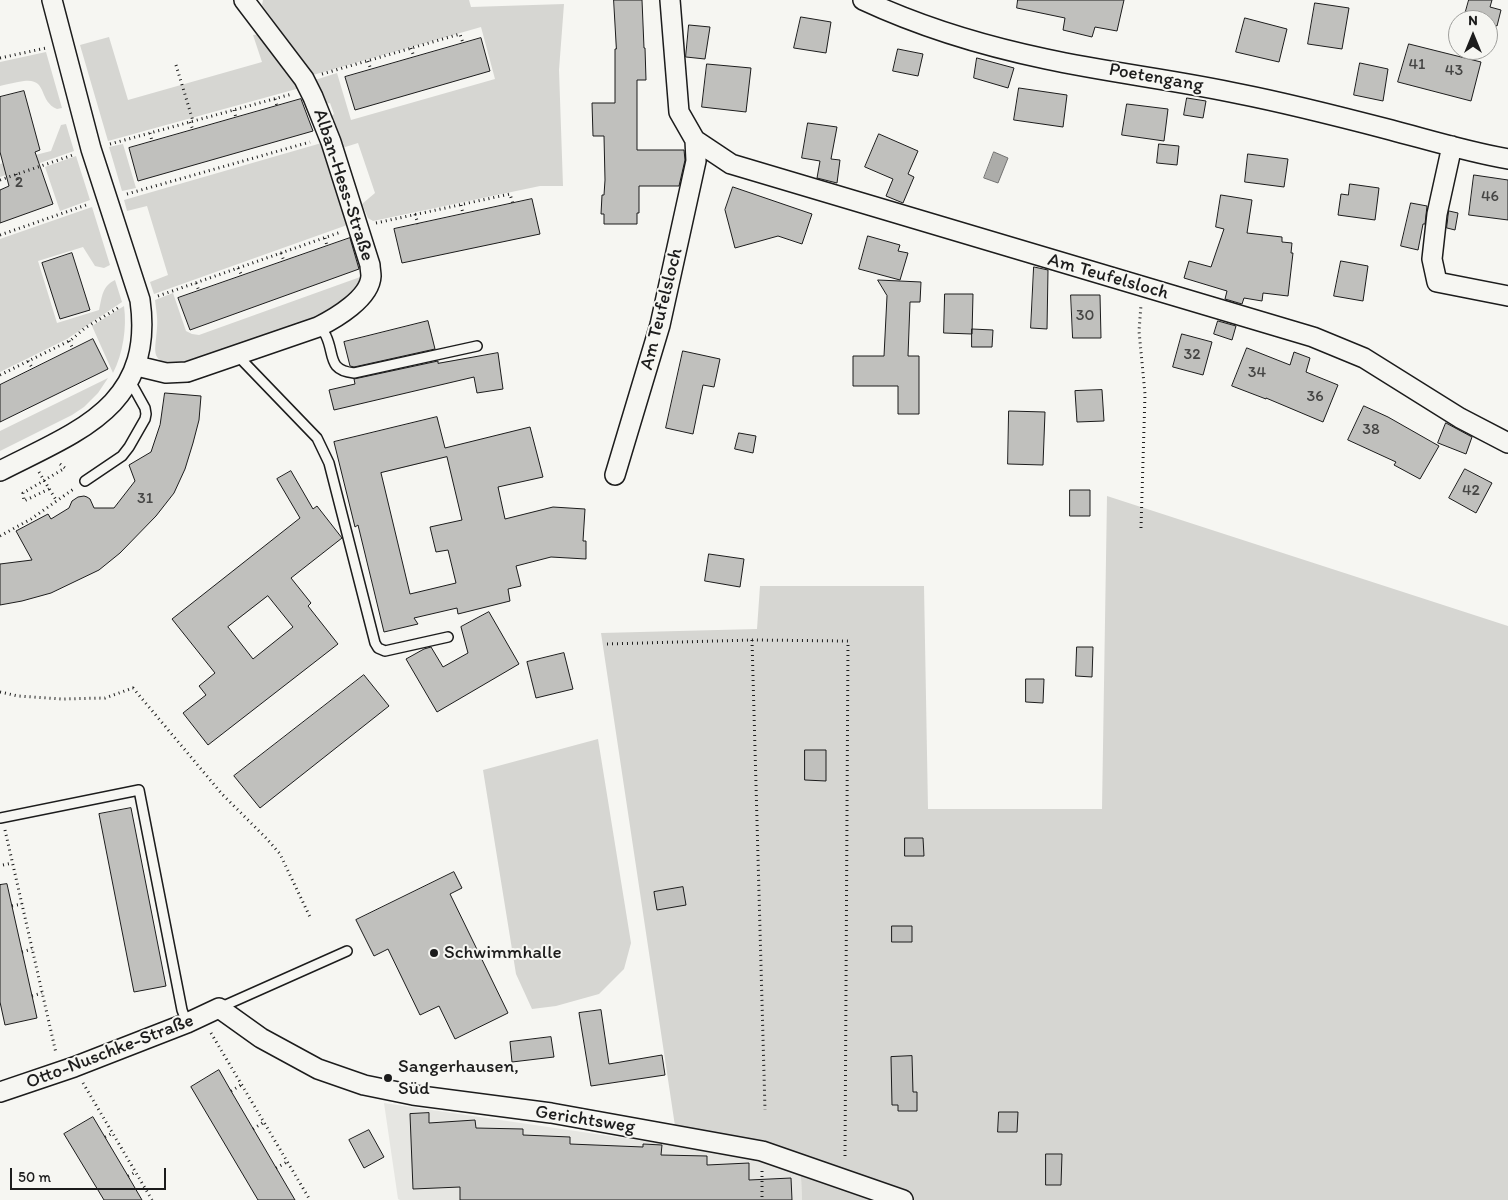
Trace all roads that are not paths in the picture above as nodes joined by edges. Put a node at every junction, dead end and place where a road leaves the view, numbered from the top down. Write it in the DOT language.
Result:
graph roads {
  1 [pos="52,0"];
  2 [pos="244,0"];
  3 [pos="670,0"];
  4 [pos="863,0"];
  5 [pos="695,140"];
  6 [pos="1452,146"];
  7 [pos="1508,159"];
  8 [pos="1508,296"];
  9 [pos="318,327"];
  10 [pos="477,346"];
  11 [pos="237,355"];
  12 [pos="133,373"];
  13 [pos="1508,443"];
  14 [pos="0,471"];
  15 [pos="615,475"];
  16 [pos="86,481"];
  17 [pos="448,636"];
  18 [pos="1,818"];
  19 [pos="347,951"];
  20 [pos="203,1016"];
  21 [pos="0,1092"];
  22 [pos="903,1200"];
  1 -- 12 [label="street"];
  2 -- 9 [label="street, Alban-Hess-Straße"];
  3 -- 5 [label="street, Am Teufelsloch"];
  4 -- 6 [label="street, Poetengang"];
  5 -- 13 [label="street, Am Teufelsloch"];
  5 -- 15 [label="street, Am Teufelsloch"];
  6 -- 7 [label="street, Poetengang"];
  6 -- 8 [label="street"];
  9 -- 10 [label="lane"];
  9 -- 11 [label="street, Alban-Hess-Straße"];
  11 -- 12 [label="street, Alban-Hess-Straße"];
  11 -- 17 [label="lane"];
  12 -- 14 [label="street"];
  12 -- 16 [label="lane"];
  18 -- 20 [label="lane"];
  19 -- 20 [label="lane"];
  20 -- 21 [label="street, Otto-Nuschke-Straße"];
  20 -- 22 [label="street, Gerichtsweg"];
}
